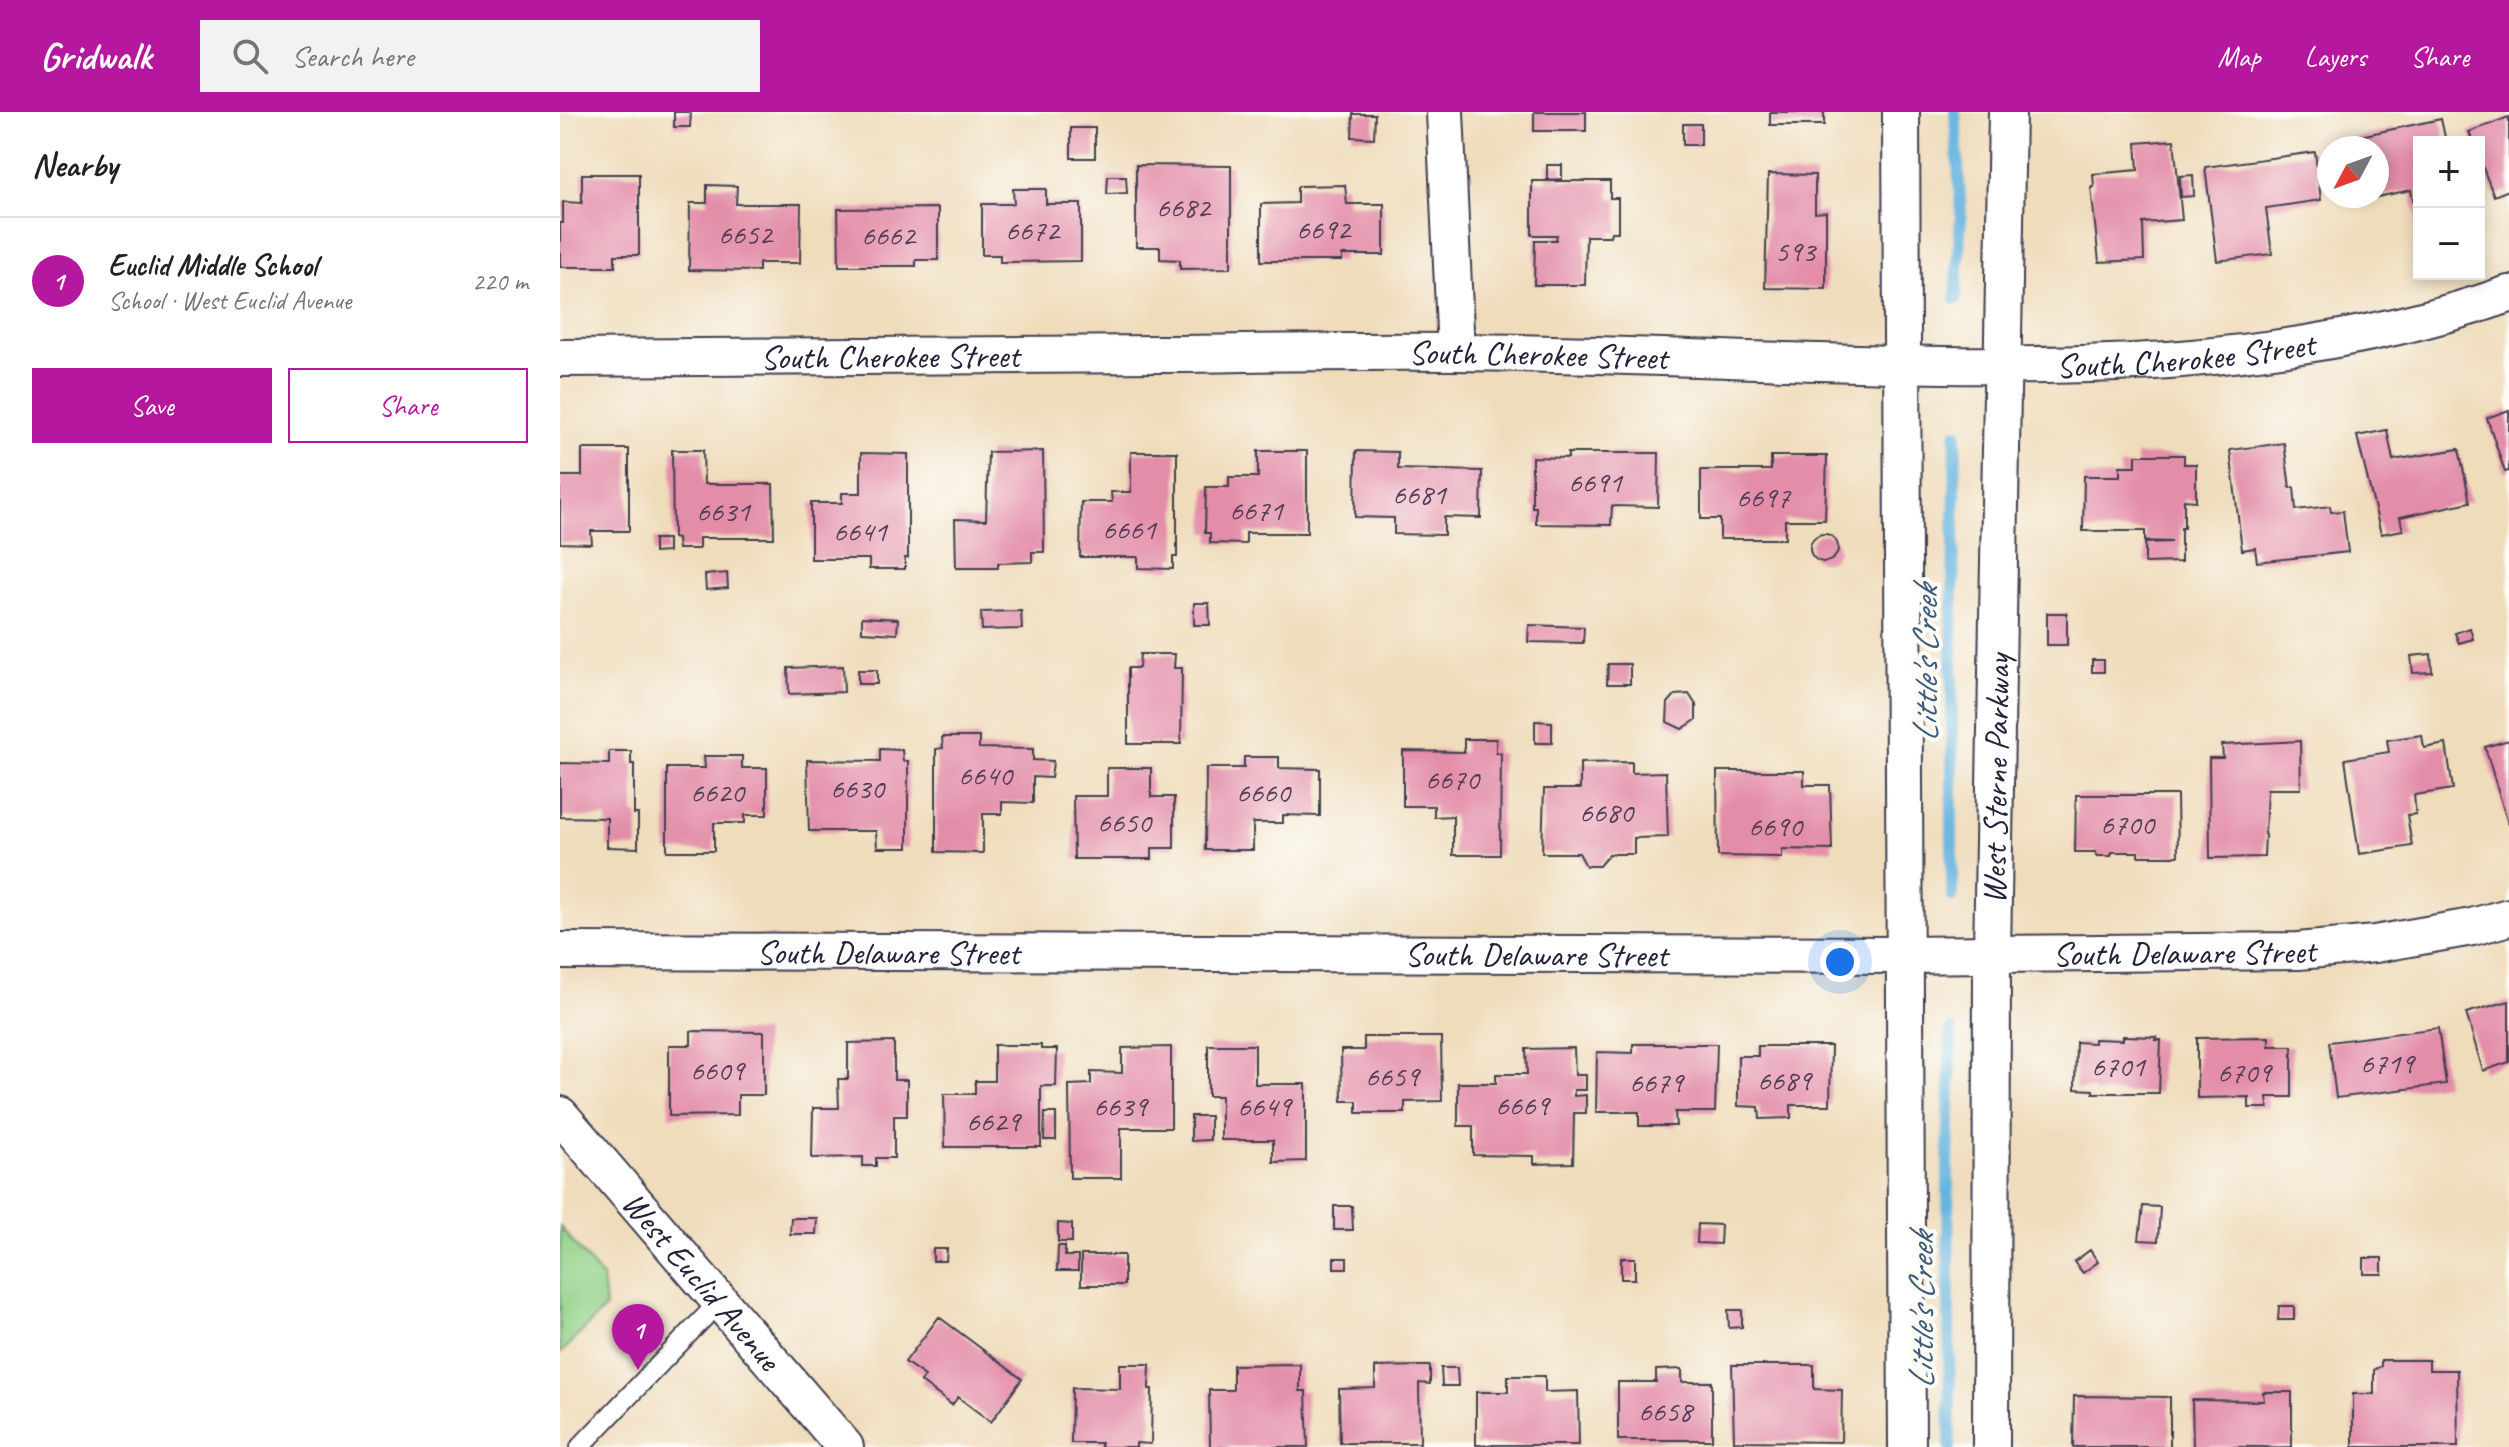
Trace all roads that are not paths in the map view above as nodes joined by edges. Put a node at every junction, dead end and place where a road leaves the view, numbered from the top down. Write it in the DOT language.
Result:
graph roads {
  1 [pos="1445,112"];
  2 [pos="1901,112"];
  3 [pos="2007,112"];
  4 [pos="2509,294"];
  5 [pos="1456,352"];
  6 [pos="560,358"];
  7 [pos="1902,365"];
  8 [pos="2004,366"];
  9 [pos="2509,917"];
  10 [pos="560,951"];
  11 [pos="1904,954"];
  12 [pos="1992,954"];
  13 [pos="560,1115"];
  14 [pos="720,1301"];
  15 [pos="580,1447"];
  16 [pos="845,1447"];
  17 [pos="1907,1447"];
  18 [pos="1991,1447"];
  1 -- 5 [label="street"];
  2 -- 7 [label="street"];
  3 -- 8 [label="street, West Sterne Parkway"];
  4 -- 8 [label="street, South Cherokee Street"];
  5 -- 6 [label="street, South Cherokee Street"];
  5 -- 7 [label="street, South Cherokee Street"];
  7 -- 8 [label="street, South Cherokee Street"];
  7 -- 11 [label="street"];
  8 -- 12 [label="street, West Sterne Parkway"];
  9 -- 12 [label="street, South Delaware Street"];
  10 -- 11 [label="street, South Delaware Street"];
  11 -- 12 [label="street, South Delaware Street"];
  11 -- 17 [label="street"];
  12 -- 18 [label="street, West Sterne Parkway"];
  13 -- 14 [label="street, West Euclid Avenue"];
  14 -- 15 [label="lane"];
  14 -- 16 [label="street, West Euclid Avenue"];
}
